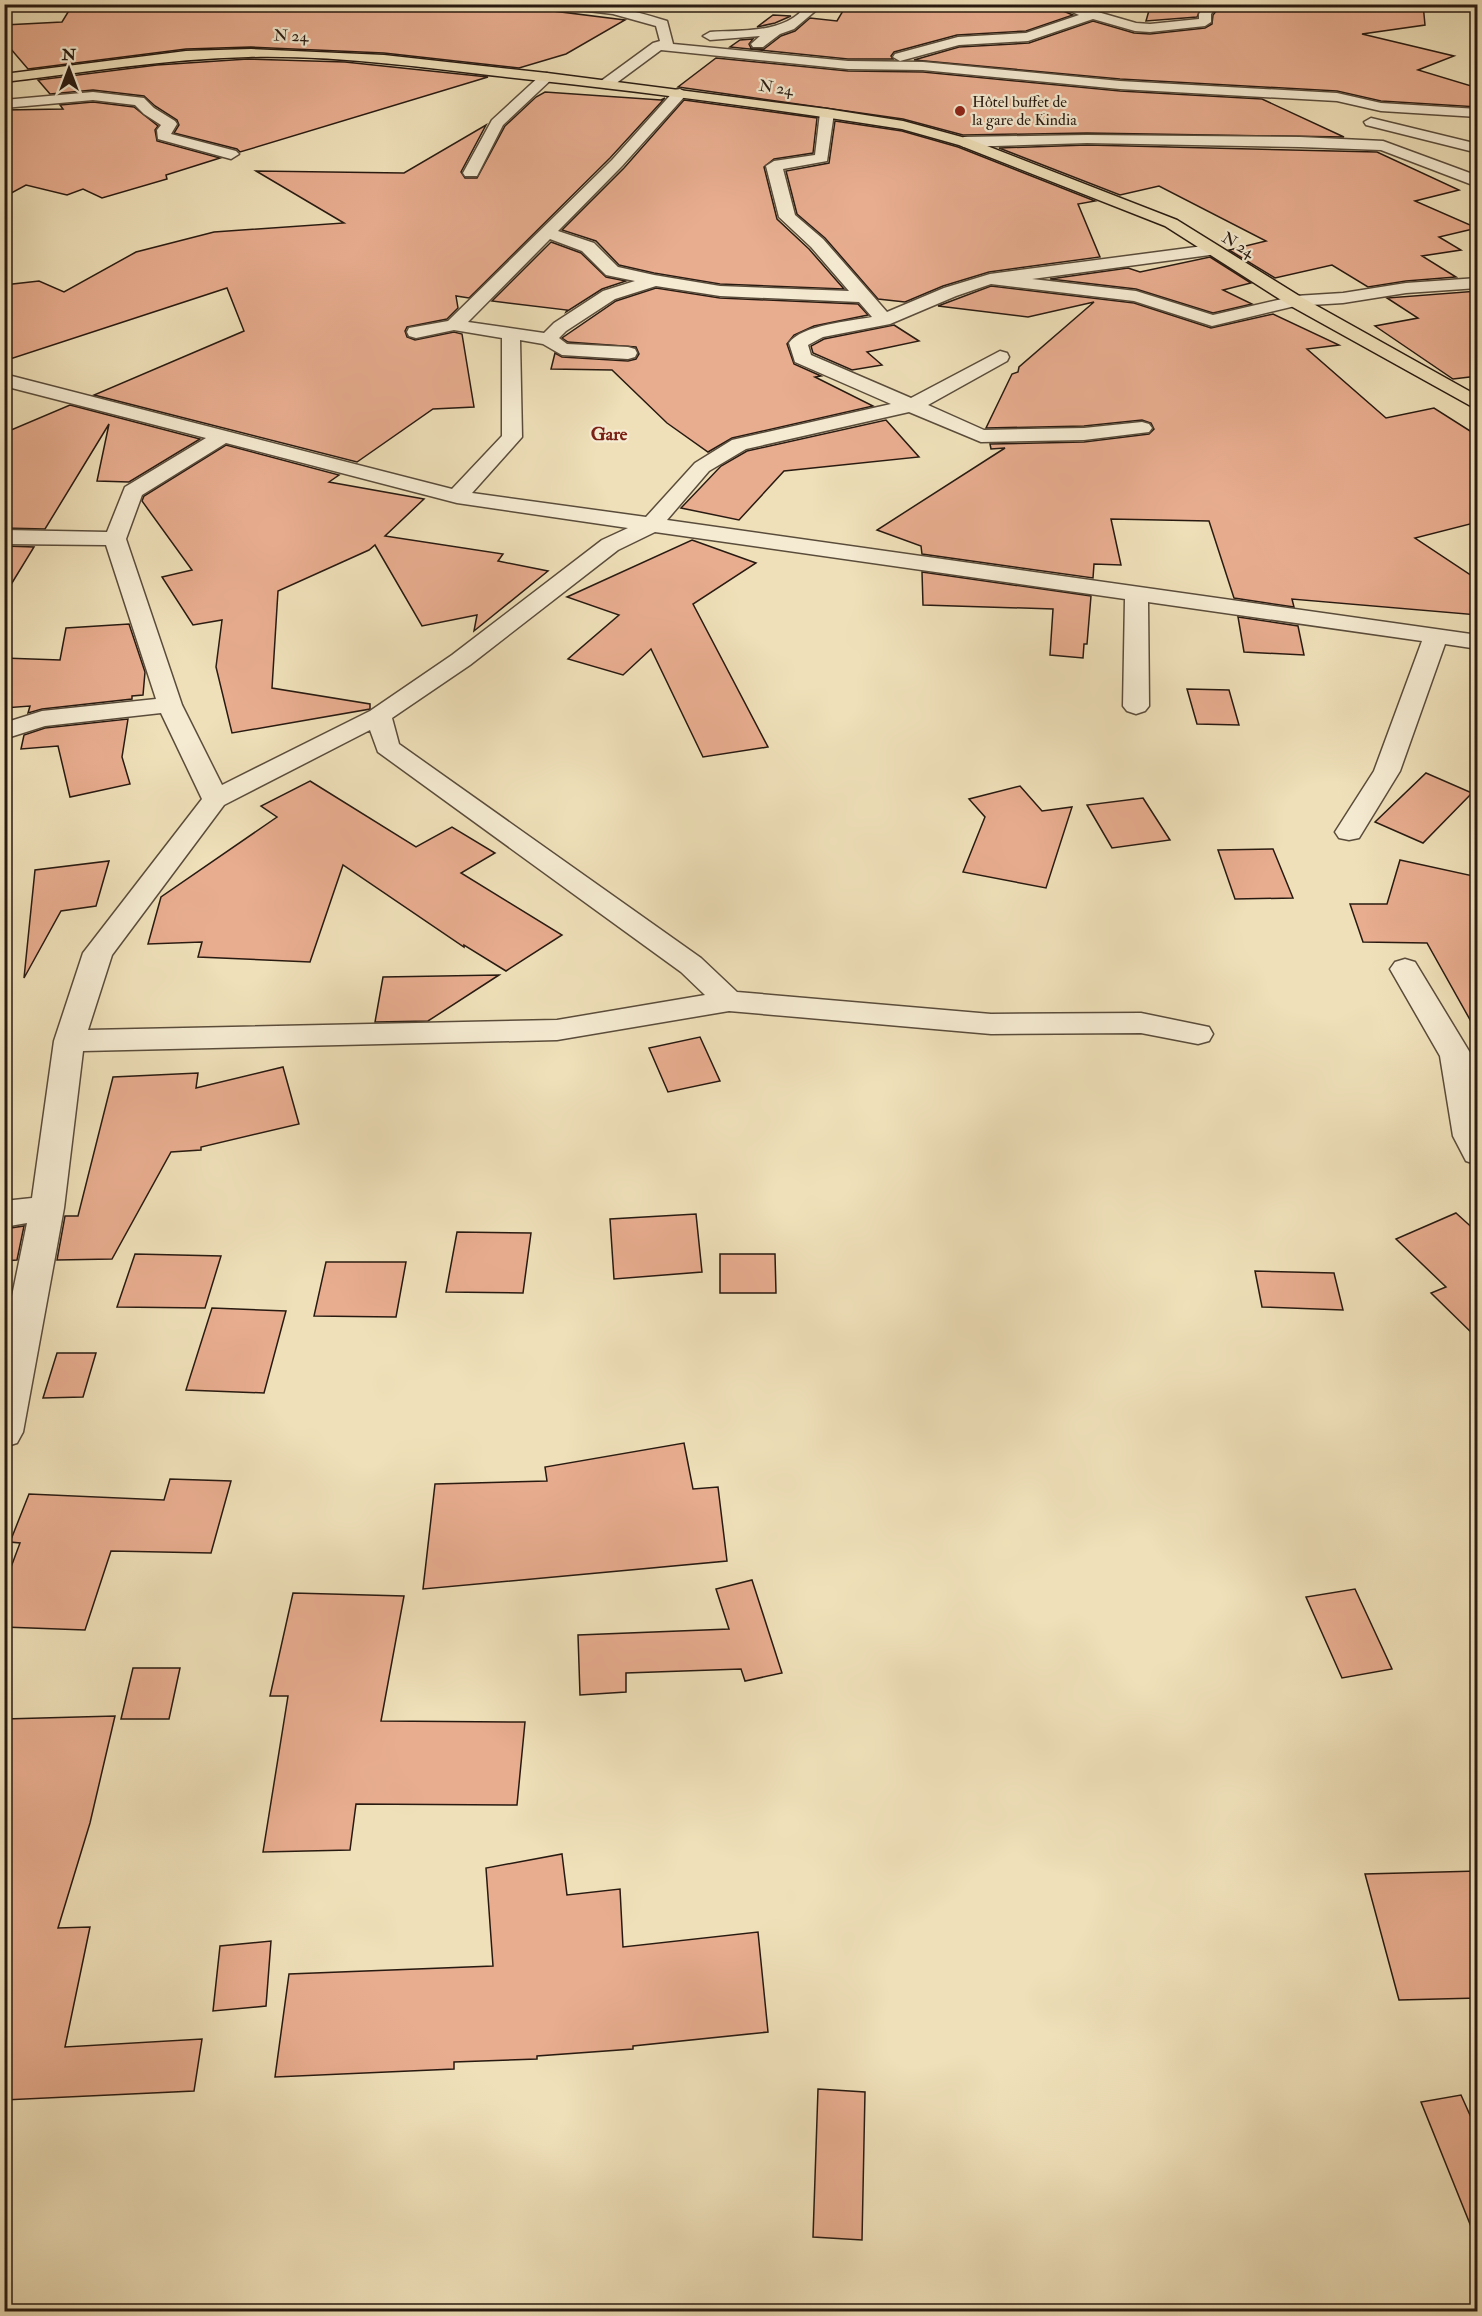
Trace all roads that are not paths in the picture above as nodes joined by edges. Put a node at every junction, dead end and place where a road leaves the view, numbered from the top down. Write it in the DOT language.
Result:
graph roads {
  1 [pos="563,4"];
  2 [pos="813,4"];
  3 [pos="1213,4"];
  4 [pos="1068,8"];
  5 [pos="1089,16"];
  6 [pos="775,31"];
  7 [pos="662,43"];
  8 [pos="745,55"];
  9 [pos="848,65"];
  10 [pos="547,77"];
  11 [pos="4,78"];
  12 [pos="606,84"];
  13 [pos="1120,85"];
  14 [pos="680,93"];
  15 [pos="4,104"];
  16 [pos="1280,108"];
  17 [pos="827,113"];
  18 [pos="1478,114"];
  19 [pos="1360,120"];
  20 [pos="964,142"];
  21 [pos="1478,149"];
  22 [pos="231,154"];
  23 [pos="471,173"];
  24 [pos="1478,182"];
  25 [pos="546,232"];
  26 [pos="1211,250"];
  27 [pos="990,279"];
  28 [pos="654,280"];
  29 [pos="1478,283"];
  30 [pos="863,297"];
  31 [pos="1295,301"];
  32 [pos="884,320"];
  33 [pos="454,325"];
  34 [pos="417,332"];
  35 [pos="511,333"];
  36 [pos="548,339"];
  37 [pos="628,353"];
  38 [pos="1000,357"];
  39 [pos="4,380"];
  40 [pos="1478,404"];
  41 [pos="915,405"];
  42 [pos="1142,428"];
  43 [pos="222,436"];
  44 [pos="457,497"];
  45 [pos="651,525"];
  46 [pos="4,537"];
  47 [pos="115,539"];
  48 [pos="1137,592"];
  49 [pos="1437,636"];
  50 [pos="1478,642"];
  51 [pos="170,705"];
  52 [pos="1136,706"];
  53 [pos="379,716"];
  54 [pos="4,731"];
  55 [pos="215,799"];
  56 [pos="1349,832"];
  57 [pos="1405,969"];
  58 [pos="729,1001"];
  59 [pos="1198,1034"];
  60 [pos="69,1041"];
  61 [pos="1478,1153"];
  62 [pos="47,1208"];
  63 [pos="4,1214"];
  64 [pos="4,1432"];
  1 -- 7 [label="street"];
  2 -- 6 [label="street"];
  3 -- 5 [label="street"];
  4 -- 5 [label="street"];
  5 -- 9 [label="street"];
  6 -- 7 [label="street"];
  6 -- 8 [label="street"];
  7 -- 8 [label="street"];
  7 -- 12 [label="street"];
  8 -- 9 [label="street"];
  9 -- 13 [label="street"];
  10 -- 11 [label="main road, N 24"];
  10 -- 12 [label="main road, N 24"];
  10 -- 23 [label="street"];
  12 -- 14 [label="main road, N 24"];
  13 -- 16 [label="street"];
  13 -- 18 [label="street"];
  14 -- 17 [label="main road, N 24"];
  14 -- 25 [label="street"];
  15 -- 22 [label="street"];
  17 -- 20 [label="main road, N 24"];
  17 -- 30 [label="street"];
  19 -- 21 [label="street"];
  20 -- 24 [label="street"];
  20 -- 26 [label="main road, N 24"];
  25 -- 28 [label="street"];
  25 -- 33 [label="street"];
  26 -- 27 [label="street"];
  26 -- 31 [label="main road, N 24"];
  27 -- 31 [label="street"];
  27 -- 32 [label="street"];
  28 -- 30 [label="street"];
  28 -- 36 [label="street"];
  29 -- 31 [label="street"];
  30 -- 32 [label="street"];
  31 -- 40 [label="main road, N 24"];
  32 -- 41 [label="street"];
  33 -- 34 [label="street"];
  33 -- 35 [label="street"];
  35 -- 36 [label="street"];
  35 -- 44 [label="street"];
  36 -- 37 [label="street"];
  38 -- 41 [label="street"];
  39 -- 43 [label="street"];
  41 -- 42 [label="street"];
  41 -- 45 [label="street"];
  43 -- 44 [label="street"];
  43 -- 47 [label="street"];
  44 -- 45 [label="street"];
  45 -- 48 [label="street"];
  45 -- 53 [label="street"];
  46 -- 47 [label="street"];
  47 -- 51 [label="street"];
  48 -- 49 [label="street"];
  48 -- 52 [label="street"];
  49 -- 50 [label="street"];
  49 -- 56 [label="street"];
  51 -- 54 [label="street"];
  51 -- 55 [label="street"];
  53 -- 55 [label="street"];
  53 -- 58 [label="street"];
  55 -- 60 [label="street"];
  57 -- 61 [label="street"];
  58 -- 59 [label="street"];
  58 -- 60 [label="street"];
  60 -- 62 [label="street"];
  62 -- 63 [label="street"];
  62 -- 64 [label="street"];
}
